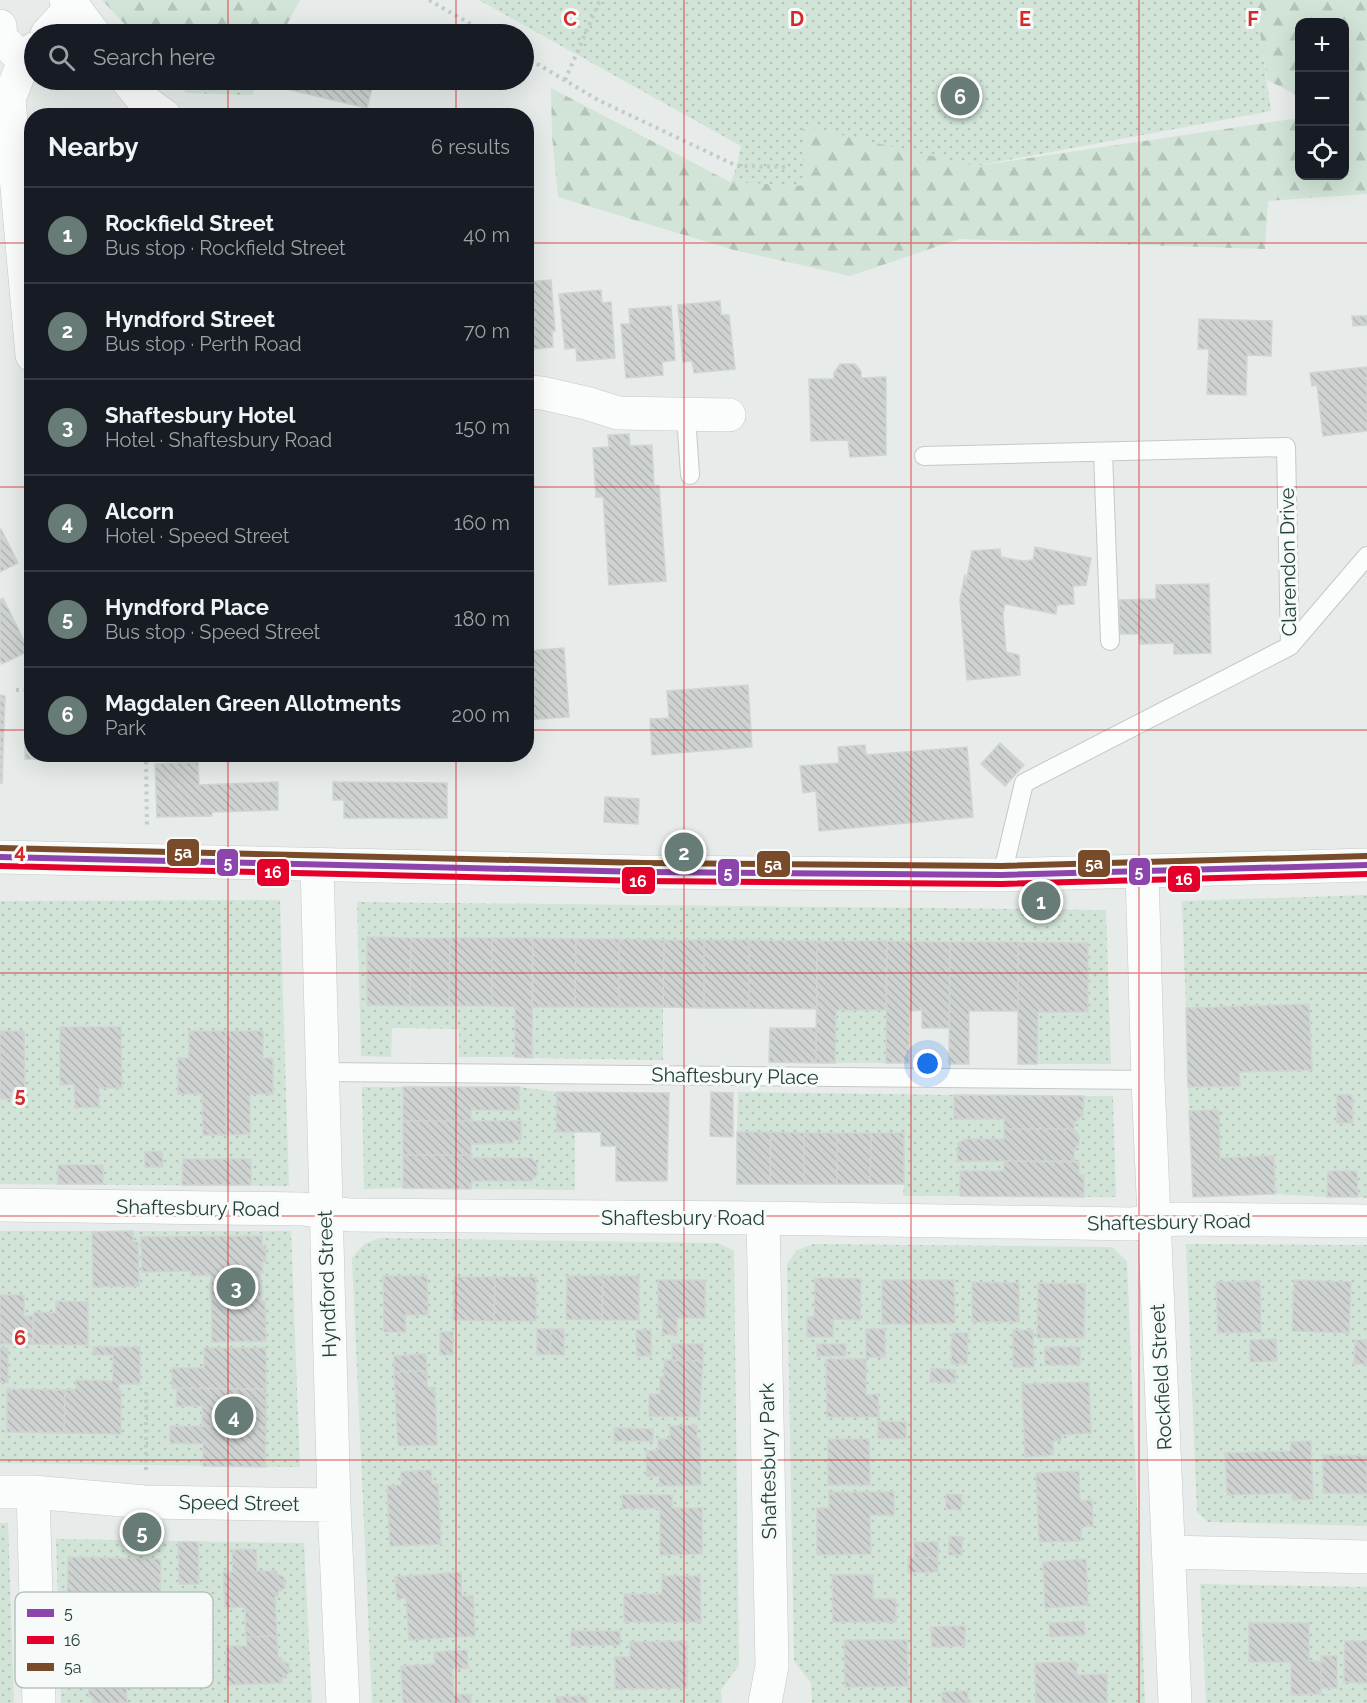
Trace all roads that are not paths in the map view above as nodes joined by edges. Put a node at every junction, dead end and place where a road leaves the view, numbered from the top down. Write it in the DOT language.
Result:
graph roads {
  1 [pos="70,3"];
  2 [pos="54,24"];
  3 [pos="86,24"];
  4 [pos="0,26"];
  5 [pos="24,52"];
  6 [pos="24,66"];
  7 [pos="135,90"];
  8 [pos="154,108"];
  9 [pos="24,267"];
  10 [pos="534,392"];
  11 [pos="686,415"];
  12 [pos="729,415"];
  13 [pos="1103,452"];
  14 [pos="924,456"];
  15 [pos="690,475"];
  16 [pos="1367,555"];
  17 [pos="1110,641"];
  18 [pos="1290,646"];
  19 [pos="0,856"];
  20 [pos="316,865"];
  21 [pos="1367,865"];
  22 [pos="1142,871"];
  23 [pos="1002,875"];
  24 [pos="323,1072"];
  25 [pos="1148,1080"];
  26 [pos="0,1205"];
  27 [pos="325,1211"];
  28 [pos="763,1218"];
  29 [pos="1154,1221"];
  30 [pos="1367,1221"];
  31 [pos="0,1492"];
  32 [pos="33,1492"];
  33 [pos="334,1505"];
  34 [pos="1169,1552"];
  35 [pos="1367,1557"];
  36 [pos="36,1592"];
  37 [pos="39,1688"];
  38 [pos="39,1703"];
  39 [pos="343,1703"];
  40 [pos="765,1703"];
  41 [pos="1175,1703"];
  1 -- 2 [label="street"];
  1 -- 3 [label="street"];
  4 -- 5 [label="street"];
  6 -- 9 [label="street"];
  7 -- 8 [label="street"];
  10 -- 11 [label="street"];
  11 -- 12 [label="street"];
  11 -- 15 [label="lane"];
  13 -- 14 [label="lane, Clarendon Drive"];
  13 -- 17 [label="lane"];
  13 -- 18 [label="lane, Clarendon Drive"];
  16 -- 18 [label="lane"];
  18 -- 23 [label="lane, Clarendon Drive"];
  19 -- 20 [label="street"];
  20 -- 23 [label="street"];
  20 -- 24 [label="street, Hyndford Street"];
  21 -- 22 [label="street"];
  22 -- 23 [label="street"];
  22 -- 25 [label="street, Rockfield Street"];
  24 -- 25 [label="lane, Shaftesbury Place"];
  24 -- 27 [label="street, Hyndford Street"];
  25 -- 29 [label="street, Rockfield Street"];
  26 -- 27 [label="street, Shaftesbury Road"];
  27 -- 28 [label="street, Shaftesbury Road"];
  27 -- 33 [label="street, Hyndford Street"];
  28 -- 29 [label="street, Shaftesbury Road"];
  28 -- 40 [label="street, Shaftesbury Park"];
  29 -- 30 [label="street, Shaftesbury Road"];
  29 -- 34 [label="street, Rockfield Street"];
  31 -- 32 [label="street, Speed Street"];
  32 -- 33 [label="street, Speed Street"];
  32 -- 36 [label="street"];
  33 -- 39 [label="street, Hyndford Street"];
  34 -- 35 [label="street"];
  34 -- 41 [label="street, Rockfield Street"];
  37 -- 38 [label="street"];
}
